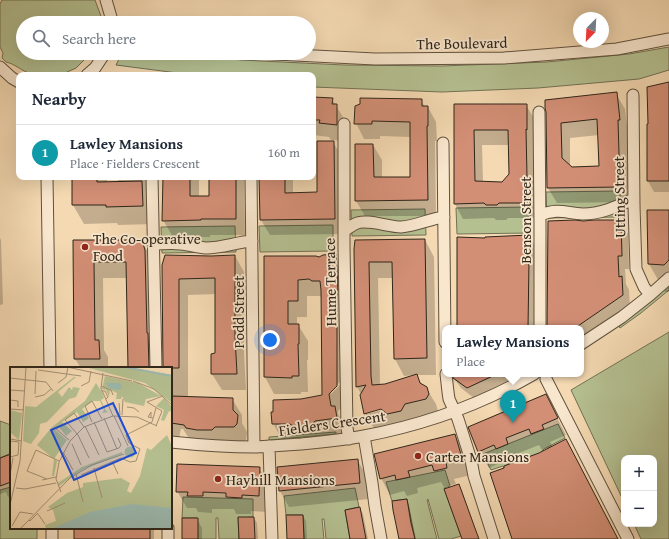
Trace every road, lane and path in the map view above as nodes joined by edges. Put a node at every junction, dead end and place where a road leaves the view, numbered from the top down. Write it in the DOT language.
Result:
graph roads {
  1 [pos="106,0"];
  2 [pos="111,16"];
  3 [pos="669,39"];
  4 [pos="316,56"];
  5 [pos="100,60"];
  6 [pos="0,67"];
  7 [pos="90,72"];
  8 [pos="16,80"];
  9 [pos="633,95"];
  10 [pos="538,112"];
  11 [pos="344,124"];
  12 [pos="443,143"];
  13 [pos="47,180"];
  14 [pos="152,180"];
  15 [pos="251,180"];
  16 [pos="634,199"];
  17 [pos="540,215"];
  18 [pos="444,217"];
  19 [pos="344,231"];
  20 [pos="252,241"];
  21 [pos="153,244"];
  22 [pos="669,278"];
  23 [pos="650,295"];
  24 [pos="445,325"];
  25 [pos="540,325"];
  26 [pos="584,342"];
  27 [pos="50,367"];
  28 [pos="156,367"];
  29 [pos="446,377"];
  30 [pos="529,377"];
  31 [pos="546,379"];
  32 [pos="456,415"];
  33 [pos="348,433"];
  34 [pos="365,441"];
  35 [pos="172,442"];
  36 [pos="254,446"];
  37 [pos="269,452"];
  38 [pos="272,539"];
  39 [pos="382,539"];
  40 [pos="494,539"];
  41 [pos="628,539"];
  1 -- 2 [label="street"];
  3 -- 4 [label="street, The Boulevard"];
  5 -- 7 [label="street"];
  6 -- 8 [label="street"];
  9 -- 16 [label="street, Utting Street"];
  10 -- 17 [label="street, Benson Street"];
  11 -- 19 [label="street, Hume Terrace"];
  12 -- 18 [label="street"];
  13 -- 27 [label="street"];
  14 -- 21 [label="street"];
  15 -- 20 [label="street, Podd Street"];
  16 -- 17 [label="street"];
  16 -- 23 [label="street, Utting Street"];
  17 -- 25 [label="street, Benson Street"];
  18 -- 19 [label="street"];
  18 -- 24 [label="street"];
  19 -- 33 [label="street, Hume Terrace"];
  20 -- 21 [label="street"];
  20 -- 36 [label="street, Podd Street"];
  21 -- 28 [label="street"];
  22 -- 23 [label="street"];
  23 -- 26 [label="street"];
  29 -- 32 [label="street"];
  30 -- 32 [label="street, Fielders Crescent"];
  31 -- 41 [label="street"];
  32 -- 34 [label="street, Fielders Crescent"];
  32 -- 40 [label="street"];
  33 -- 34 [label="street, Fielders Crescent"];
  33 -- 37 [label="street, Fielders Crescent"];
  34 -- 39 [label="street"];
  35 -- 36 [label="street, Fielders Crescent"];
  36 -- 37 [label="street, Fielders Crescent"];
  37 -- 38 [label="street"];
}
